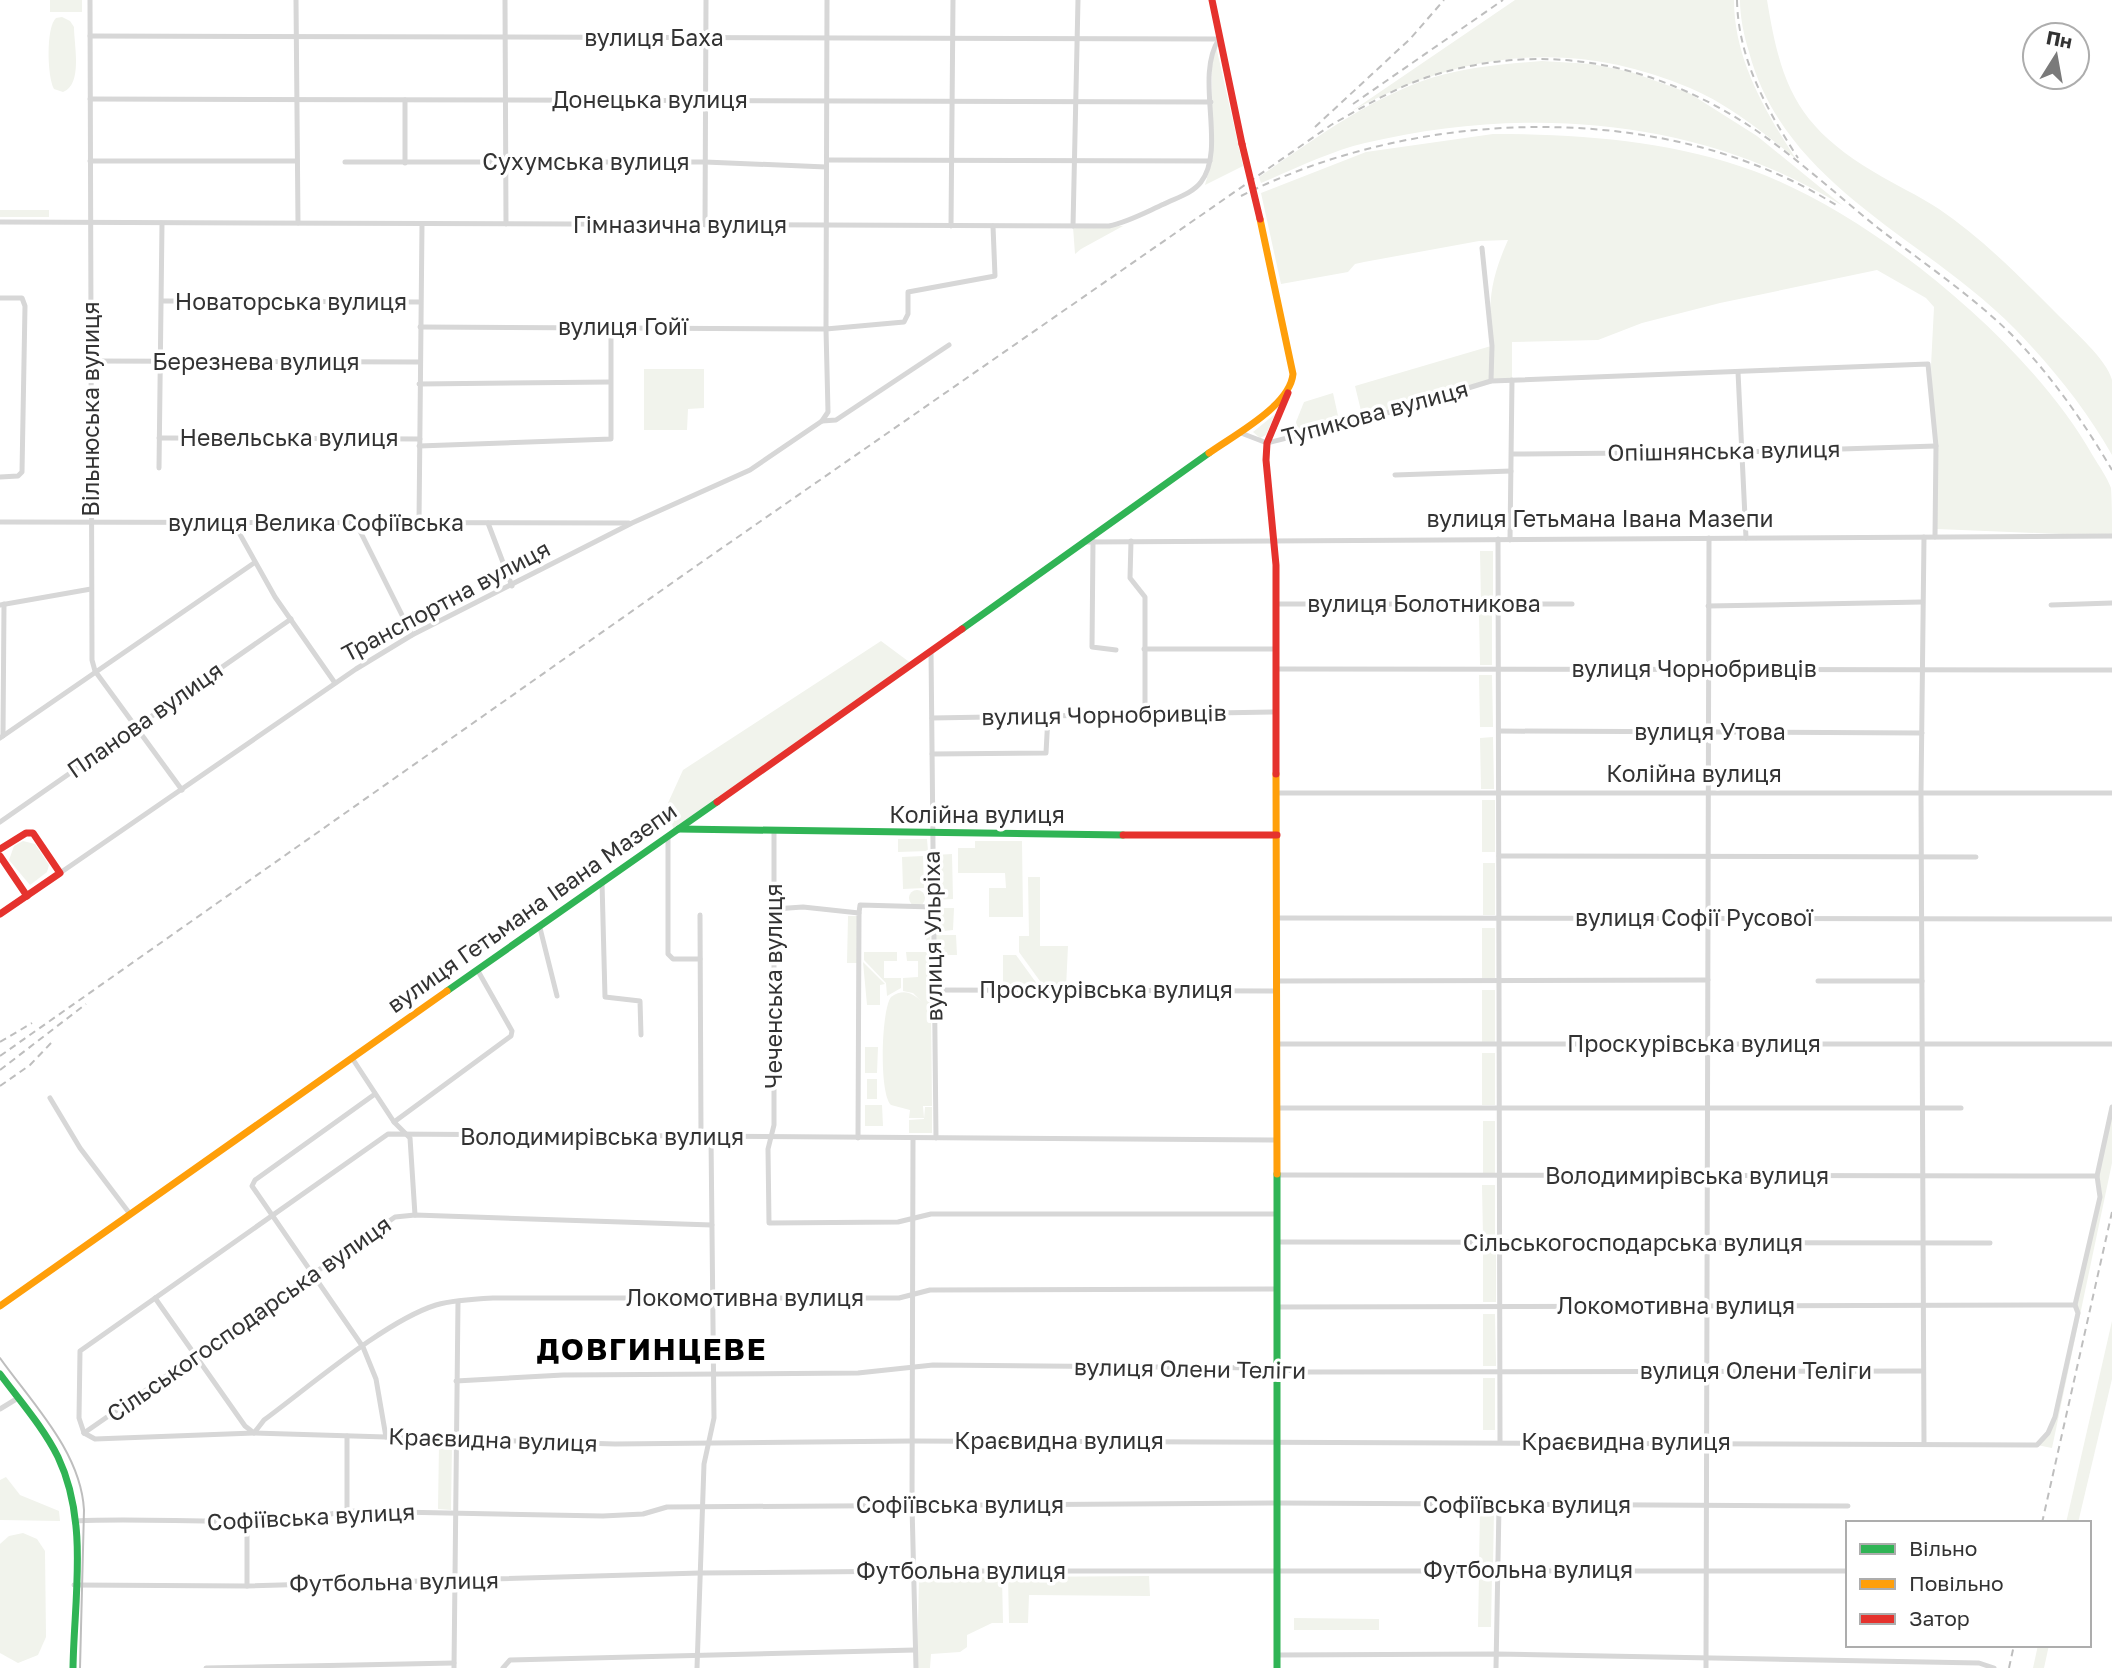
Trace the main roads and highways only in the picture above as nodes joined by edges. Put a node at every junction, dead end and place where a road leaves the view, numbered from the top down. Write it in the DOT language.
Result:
graph roads {
  1 [pos="1212,0"];
  2 [pos="1289,389"];
  3 [pos="677,829"];
  4 [pos="1277,835"];
  5 [pos="0,849"];
  6 [pos="0,856"];
  7 [pos="27,896"];
  8 [pos="0,914"];
  9 [pos="0,1306"];
  10 [pos="0,1374"];
  11 [pos="72,1668"];
  12 [pos="1277,1668"];
  1 -- 2 [label="main road, bridge"];
  2 -- 3 [label="main road, вулиця Гетьмана Івана Мазепи"];
  2 -- 4 [label="main road"];
  3 -- 4 [label="main road, Колійна вулиця"];
  3 -- 9 [label="main road, вулиця Гетьмана Івана Мазепи"];
  4 -- 12 [label="main road"];
  5 -- 7 [label="main road, Транспортна вулиця"];
  6 -- 7 [label="main road"];
  7 -- 8 [label="main road, Транспортна вулиця"];
  10 -- 11 [label="main road"];
}
